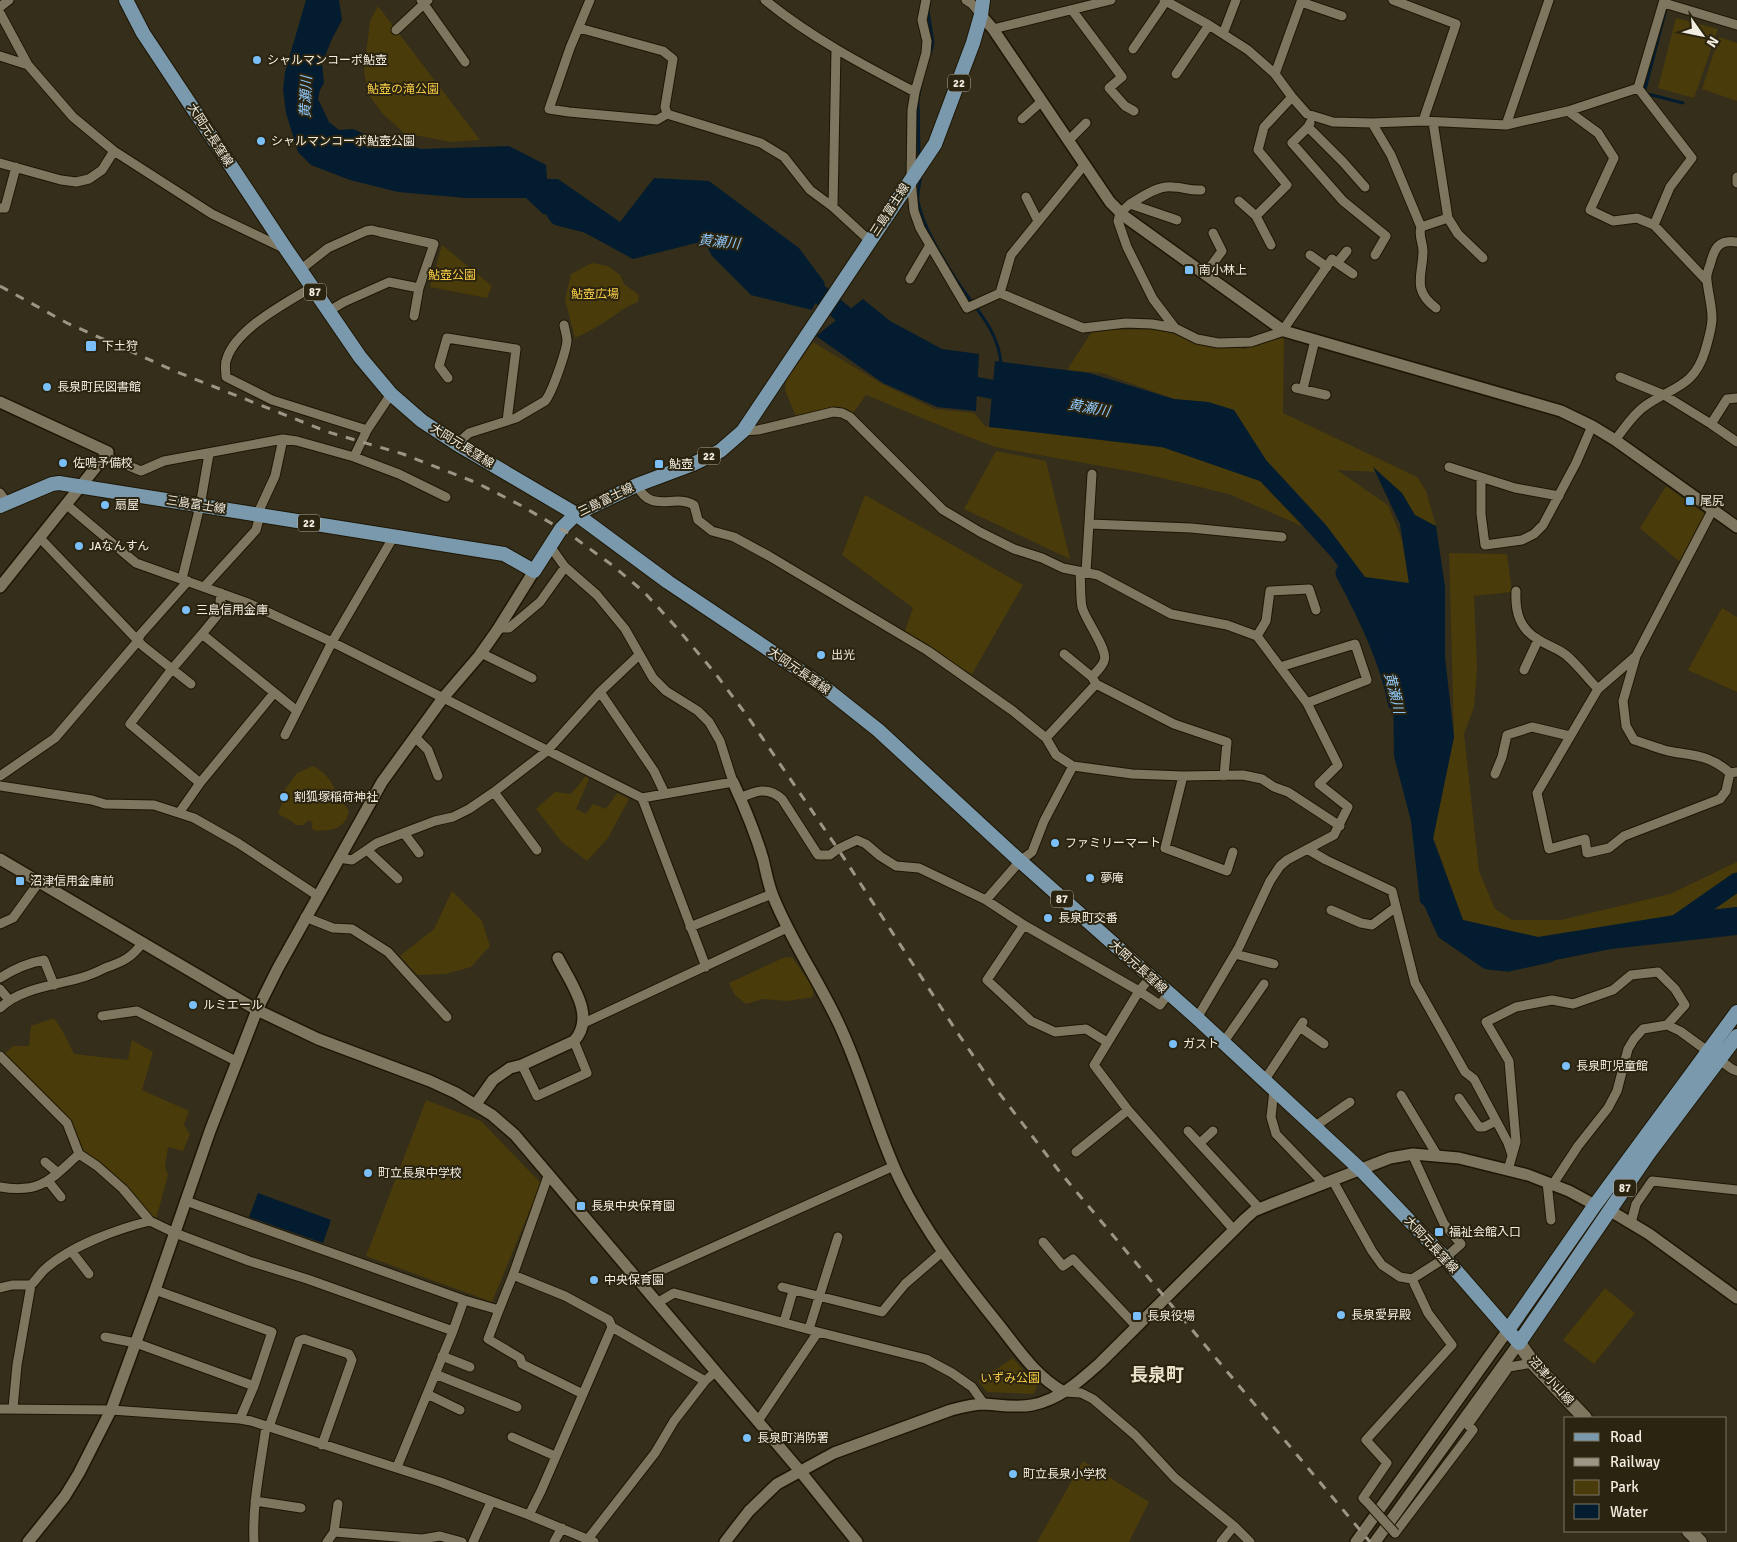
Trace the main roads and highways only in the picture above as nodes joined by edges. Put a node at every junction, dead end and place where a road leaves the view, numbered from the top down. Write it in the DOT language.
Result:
graph roads {
  1 [pos="126,0"];
  2 [pos="983,0"];
  3 [pos="2,501"];
  4 [pos="576,514"];
  5 [pos="1737,1012"];
  6 [pos="1737,1036"];
  7 [pos="1714,1055"];
  8 [pos="1508,1330"];
  9 [pos="1518,1343"];
  10 [pos="1584,1417"];
  11 [pos="1690,1532"];
  12 [pos="1700,1542"];
  1 -- 4 [label="main road, 大岡元長窪線 / 87"];
  2 -- 4 [label="main road, 三島富士線 / 22"];
  3 -- 4 [label="main road, 三島富士線 / 22"];
  4 -- 8 [label="main road, 大岡元長窪線 / 87"];
  5 -- 7 [label="main road, 87"];
  6 -- 7 [label="main road, 87"];
  7 -- 8 [label="main road, 87"];
  7 -- 9 [label="main road, 87"];
  8 -- 9 [label="main road, 大岡元長窪線 / 87"];
  9 -- 10 [label="main road, 沼津小山線"];
  11 -- 12 [label="main road"];
}
